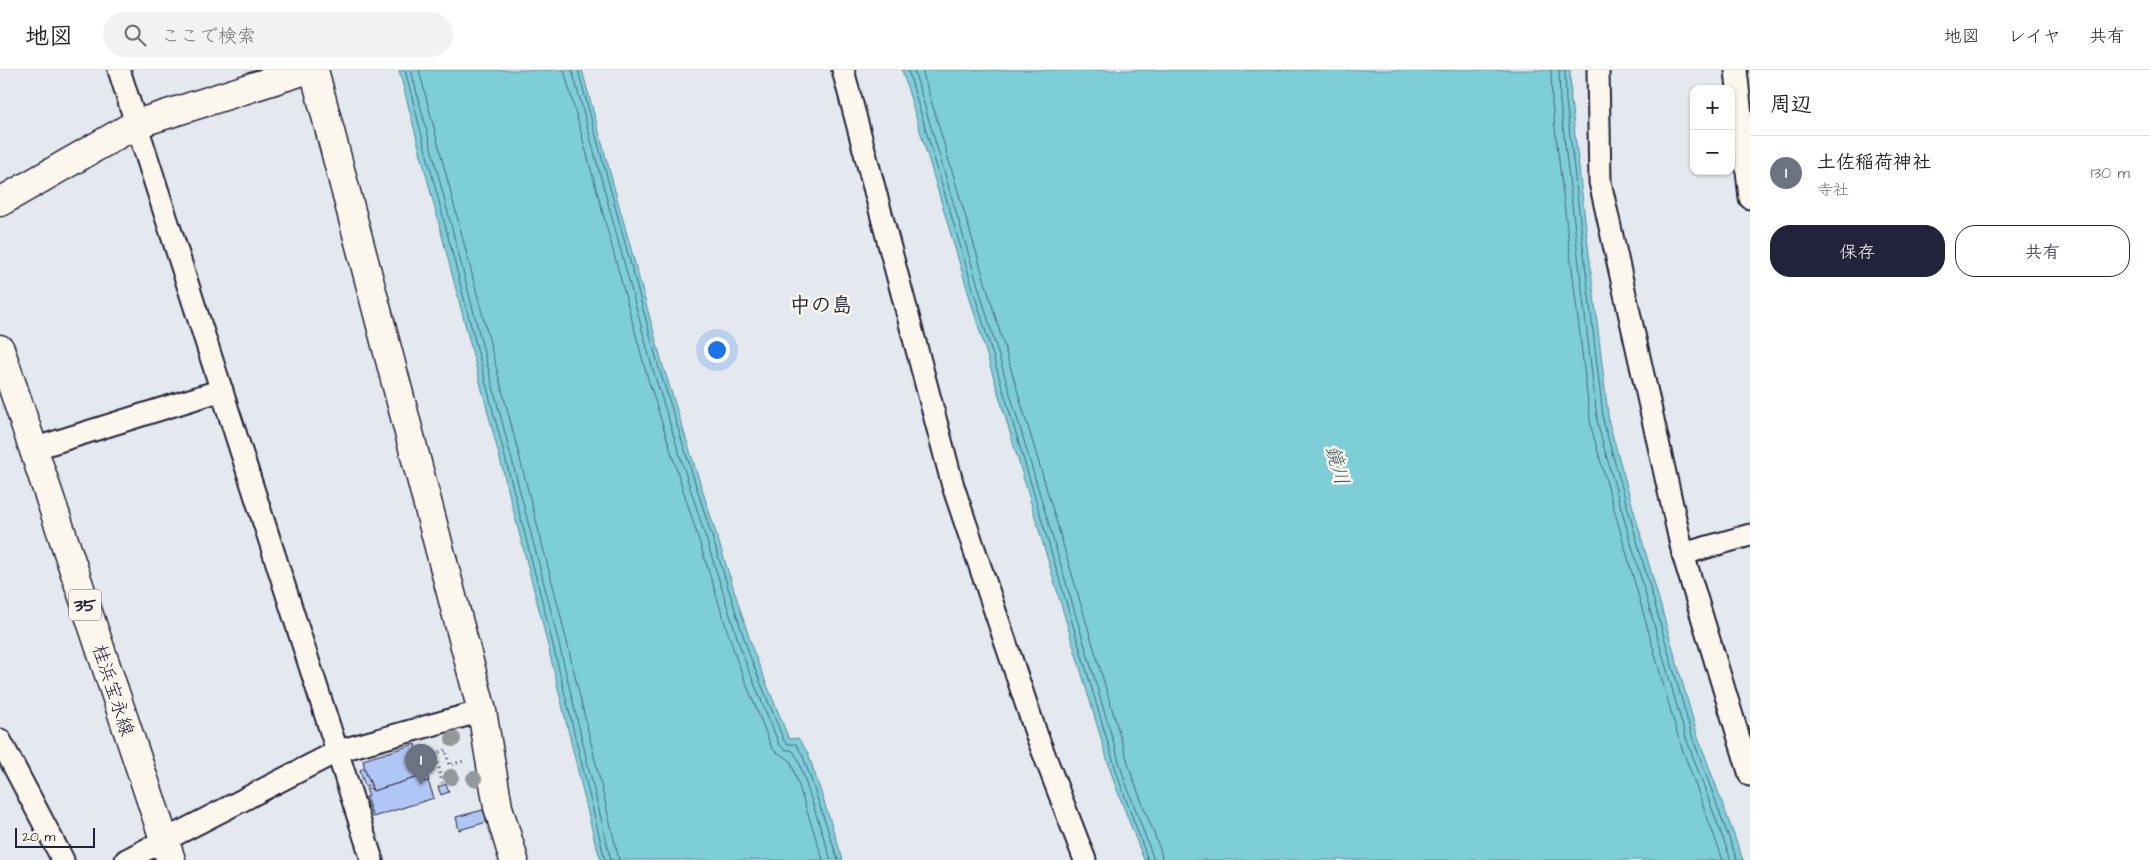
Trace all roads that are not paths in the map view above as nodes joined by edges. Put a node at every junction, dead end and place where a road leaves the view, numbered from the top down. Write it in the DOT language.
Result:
graph roads {
  1 [pos="119,70"];
  2 [pos="306,70"];
  3 [pos="314,70"];
  4 [pos="843,70"];
  5 [pos="1598,70"];
  6 [pos="1736,70"];
  7 [pos="136,124"];
  8 [pos="1750,198"];
  9 [pos="0,202"];
  10 [pos="0,350"];
  11 [pos="222,390"];
  12 [pos="34,449"];
  13 [pos="1750,535"];
  14 [pos="1683,554"];
  15 [pos="482,711"];
  16 [pos="0,740"];
  17 [pos="338,751"];
  18 [pos="1750,775"];
  19 [pos="168,850"];
  20 [pos="63,860"];
  21 [pos="126,860"];
  22 [pos="372,860"];
  23 [pos="514,860"];
  24 [pos="1085,860"];
  1 -- 7 [label="street"];
  2 -- 7 [label="street"];
  3 -- 15 [label="street"];
  4 -- 24 [label="street"];
  5 -- 14 [label="street"];
  6 -- 8 [label="street"];
  7 -- 9 [label="street"];
  7 -- 11 [label="street"];
  10 -- 12 [label="street, 桂浜宝永線 / 35"];
  11 -- 12 [label="street"];
  11 -- 17 [label="street"];
  12 -- 19 [label="street, 桂浜宝永線 / 35"];
  13 -- 14 [label="street"];
  14 -- 18 [label="street"];
  15 -- 17 [label="street"];
  15 -- 23 [label="street"];
  16 -- 20 [label="street"];
  17 -- 19 [label="street"];
  17 -- 22 [label="street"];
  19 -- 21 [label="street"];
}
